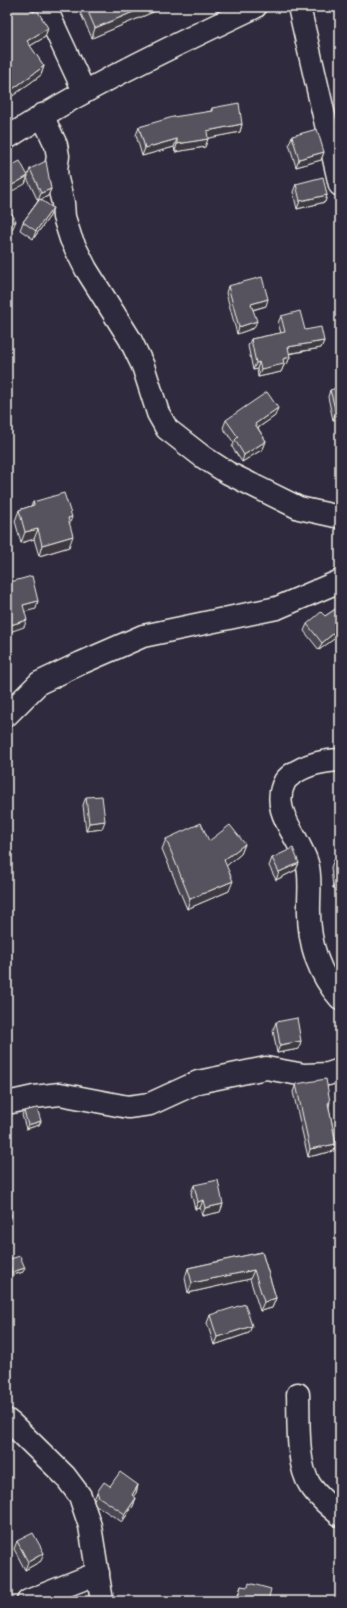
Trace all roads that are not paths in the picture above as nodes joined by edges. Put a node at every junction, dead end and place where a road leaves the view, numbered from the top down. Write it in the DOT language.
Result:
graph roads {
  1 [pos="46,7"];
  2 [pos="255,7"];
  3 [pos="299,7"];
  4 [pos="84,91"];
  5 [pos="42,115"];
  6 [pos="7,138"];
  7 [pos="340,185"];
  8 [pos="340,517"];
  9 [pos="340,581"];
  10 [pos="7,715"];
  11 [pos="340,760"];
  12 [pos="340,998"];
  13 [pos="340,1070"];
  14 [pos="7,1103"];
  15 [pos="298,1394"];
  16 [pos="7,1420"];
  17 [pos="340,1515"];
  18 [pos="98,1574"];
  19 [pos="28,1601"];
  20 [pos="102,1601"];
  1 -- 4 [label="street"];
  2 -- 4 [label="street"];
  3 -- 7 [label="street"];
  4 -- 5 [label="street"];
  5 -- 6 [label="street"];
  5 -- 8 [label="street"];
  9 -- 10 [label="street"];
  11 -- 12 [label="street"];
  13 -- 14 [label="street"];
  15 -- 17 [label="street"];
  16 -- 18 [label="street"];
  18 -- 19 [label="street"];
  18 -- 20 [label="street"];
}
